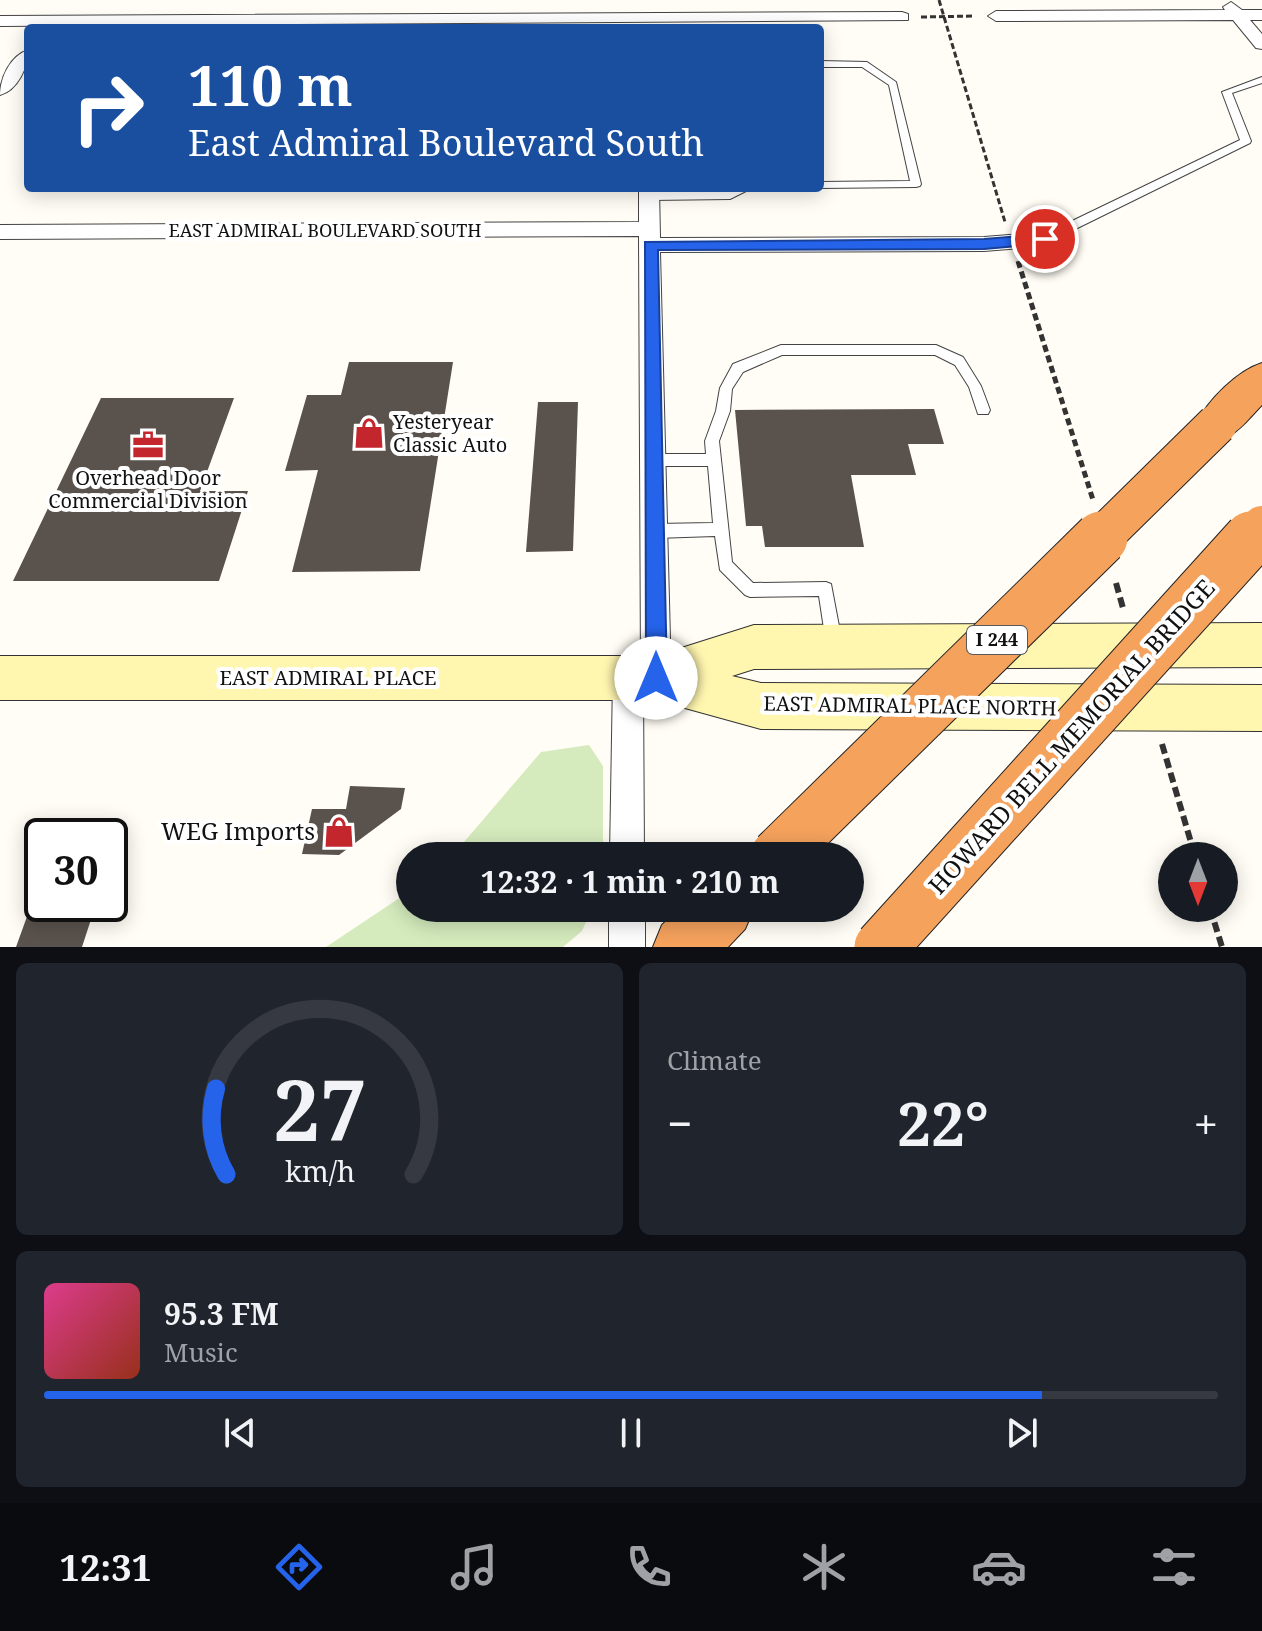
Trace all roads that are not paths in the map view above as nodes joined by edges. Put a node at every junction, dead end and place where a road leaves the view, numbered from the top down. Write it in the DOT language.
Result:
graph roads {
  1 [pos="72,0"];
  2 [pos="645,0"];
  3 [pos="1225,0"];
  4 [pos="1237,15"];
  5 [pos="1262,15"];
  6 [pos="996,16"];
  7 [pos="902,17"];
  8 [pos="0,21"];
  9 [pos="646,23"];
  10 [pos="52,24"];
  11 [pos="1262,44"];
  12 [pos="24,60"];
  13 [pos="824,64"];
  14 [pos="1262,80"];
  15 [pos="0,90"];
  16 [pos="824,185"];
  17 [pos="650,192"];
  18 [pos="737,192"];
  19 [pos="0,232"];
  20 [pos="650,237"];
  21 [pos="1045,239"];
  22 [pos="1262,379"];
  23 [pos="983,410"];
  24 [pos="654,460"];
  25 [pos="714,460"];
  26 [pos="1262,526"];
  27 [pos="721,529"];
  28 [pos="655,531"];
  29 [pos="1262,645"];
  30 [pos="835,646"];
  31 [pos="0,678"];
  32 [pos="642,678"];
  33 [pos="1262,708"];
  34 [pos="628,842"];
  35 [pos="791,842"];
  36 [pos="627,922"];
  37 [pos="710,922"];
  38 [pos="627,947"];
  39 [pos="684,947"];
  40 [pos="881,947"];
  1 -- 10 [label="street"];
  2 -- 9 [label="street"];
  3 -- 4 [label="street"];
  4 -- 5 [label="street"];
  4 -- 6 [label="street"];
  4 -- 11 [label="street"];
  7 -- 9 [label="street"];
  8 -- 10 [label="street"];
  9 -- 10 [label="street"];
  12 -- 15 [label="street"];
  13 -- 16 [label="lane"];
  14 -- 21 [label="lane"];
  17 -- 18 [label="lane"];
  17 -- 20 [label="street"];
  19 -- 20 [label="street, EAST ADMIRAL BOULEVARD SOUTH"];
  20 -- 21 [label="street, EAST ADMIRAL BOULEVARD SOUTH"];
  20 -- 24 [label="street"];
  22 -- 35 [label="highway, I 244, bridge"];
  23 -- 25 [label="lane"];
  24 -- 25 [label="lane"];
  24 -- 28 [label="street"];
  25 -- 27 [label="lane"];
  26 -- 40 [label="highway, HOWARD BELL MEMORIAL BRIDGE, bridge"];
  27 -- 28 [label="lane"];
  27 -- 30 [label="lane"];
  28 -- 32 [label="street"];
  29 -- 30 [label="main road"];
  30 -- 32 [label="main road"];
  31 -- 32 [label="main road, EAST ADMIRAL PLACE"];
  32 -- 33 [label="main road, EAST ADMIRAL PLACE NORTH"];
  32 -- 34 [label="street"];
  36 -- 38 [label="street"];
  37 -- 39 [label="highway"];
}
